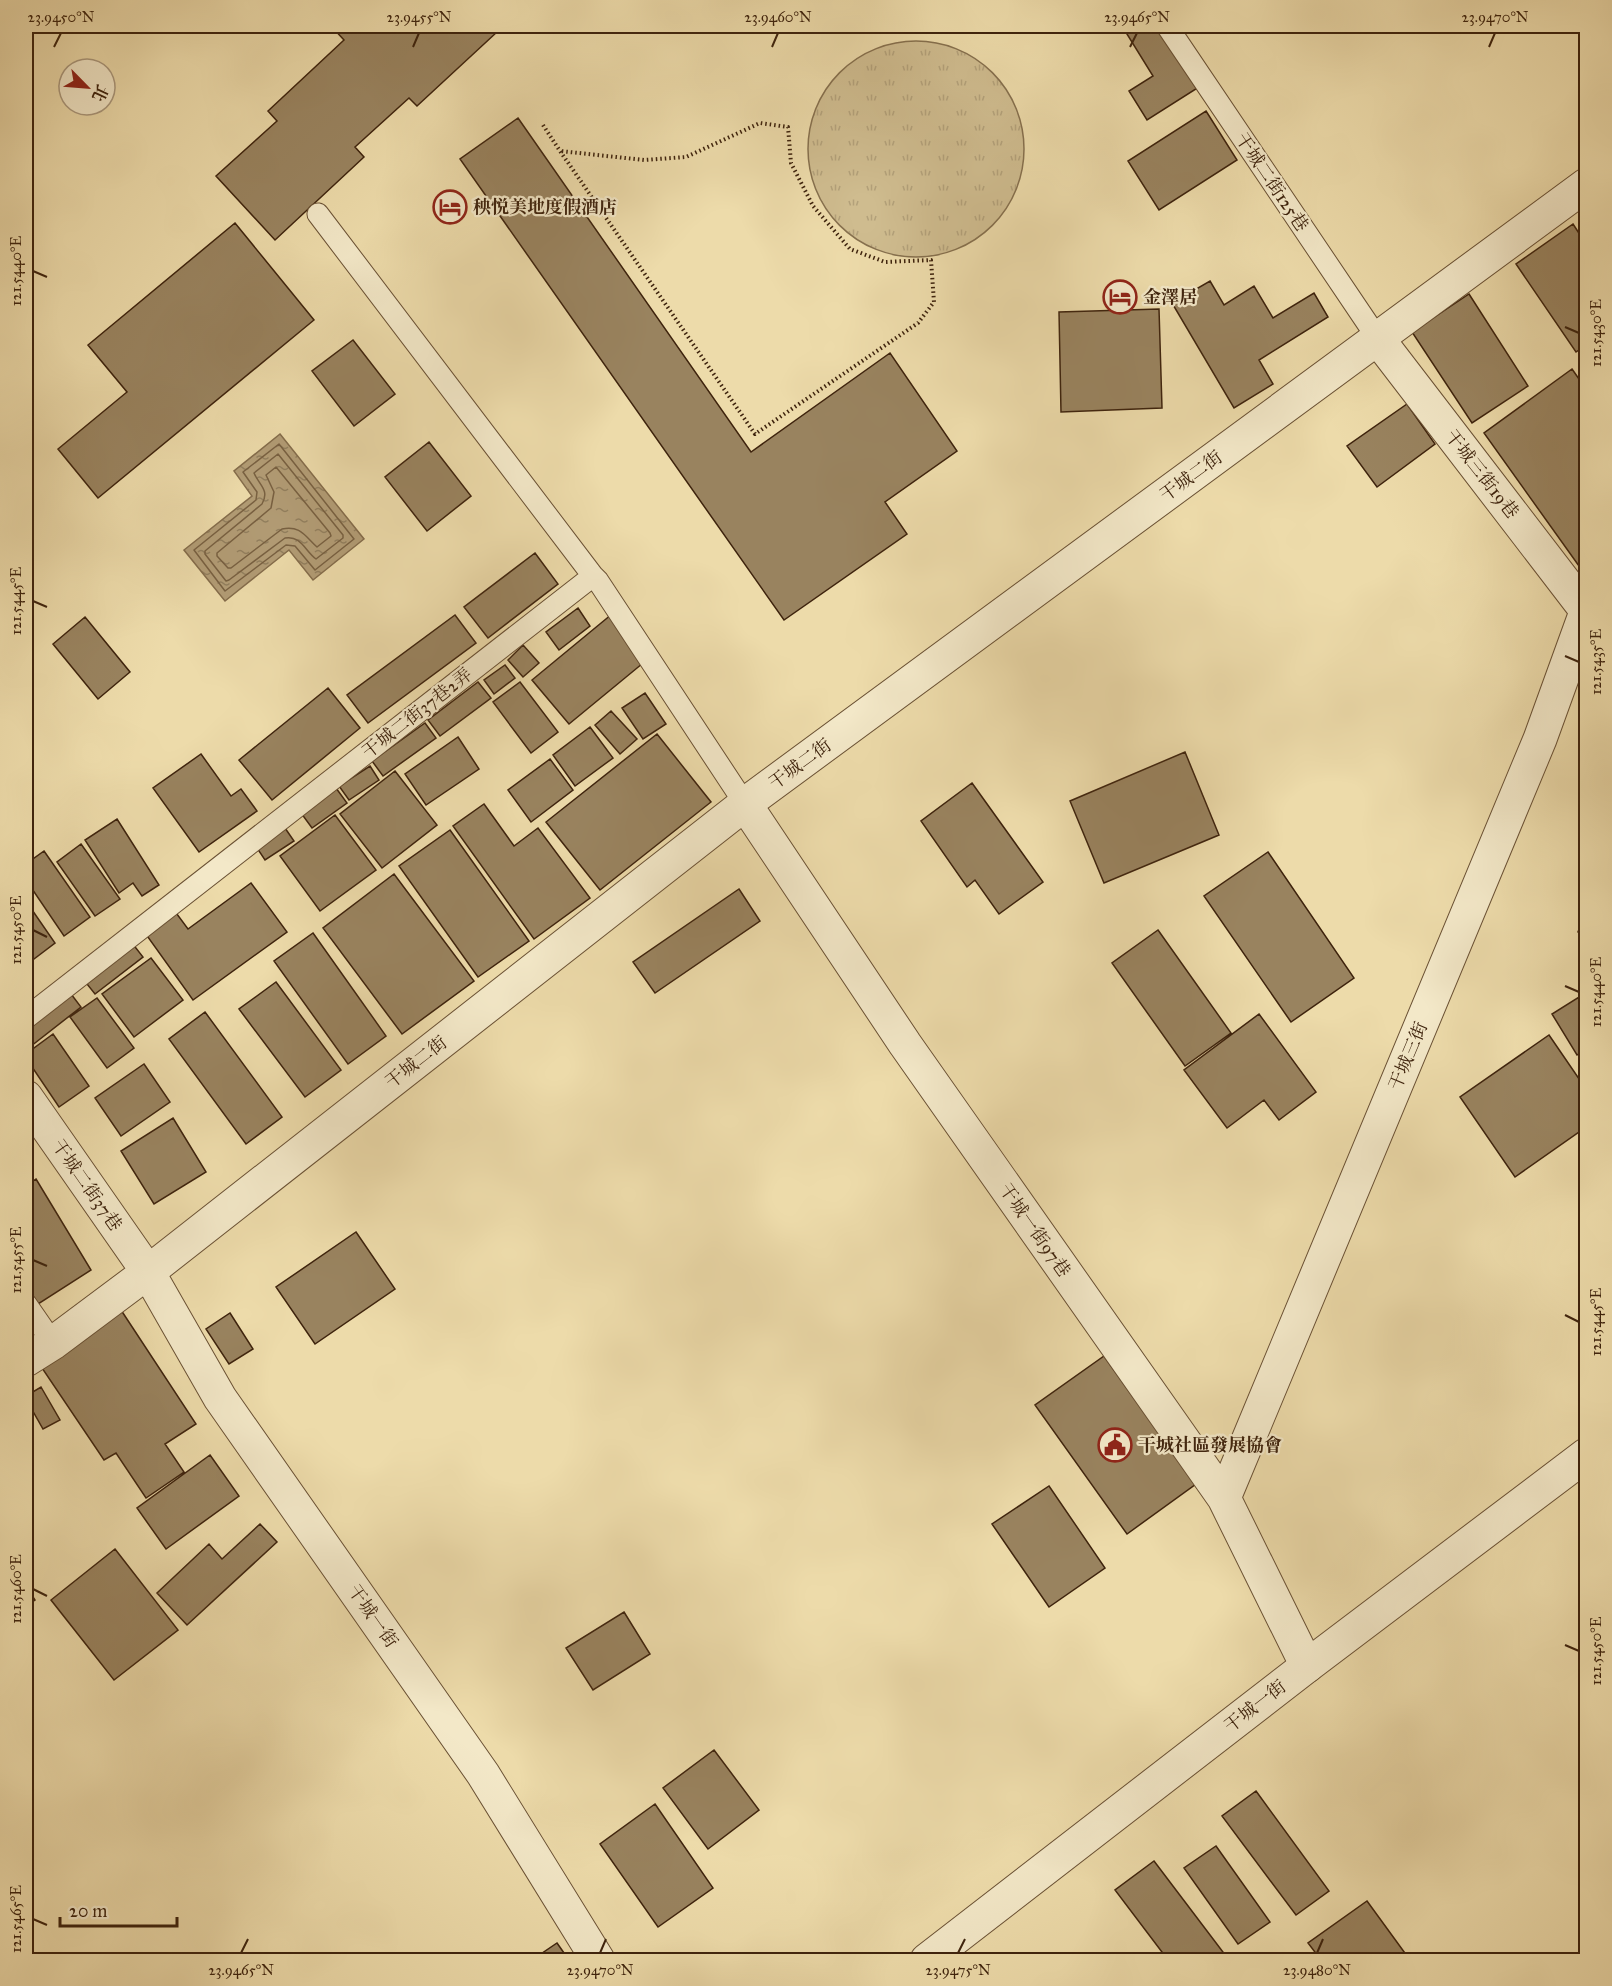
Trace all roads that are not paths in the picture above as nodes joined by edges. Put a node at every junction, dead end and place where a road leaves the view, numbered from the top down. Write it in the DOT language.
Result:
graph roads {
  1 [pos="1167,26"];
  2 [pos="1587,185"];
  3 [pos="318,214"];
  4 [pos="1378,339"];
  5 [pos="593,576"];
  6 [pos="1587,611"];
  7 [pos="745,804"];
  8 [pos="26,1018"];
  9 [pos="26,1097"];
  10 [pos="148,1272"];
  11 [pos="26,1304"];
  12 [pos="53,1343"];
  13 [pos="26,1360"];
  14 [pos="1587,1455"];
  15 [pos="1224,1498"];
  16 [pos="1307,1666"];
  17 [pos="932,1959"];
  18 [pos="598,1960"];
  1 -- 4 [label="lane, 干城二街125巷"];
  2 -- 4 [label="street, 干城二街"];
  3 -- 5 [label="lane"];
  4 -- 6 [label="street, 干城三街19巷"];
  4 -- 7 [label="street, 干城二街"];
  5 -- 7 [label="lane"];
  5 -- 8 [label="lane, 干城二街37巷2弄"];
  6 -- 15 [label="street, 干城三街"];
  7 -- 10 [label="street, 干城二街"];
  7 -- 15 [label="street, 干城一街97巷"];
  9 -- 10 [label="street, 干城二街37巷"];
  10 -- 12 [label="street, 干城二街"];
  10 -- 18 [label="street, 干城一街"];
  11 -- 12 [label="lane"];
  12 -- 13 [label="street, 干城二街"];
  14 -- 16 [label="street, 干城一街"];
  15 -- 16 [label="street, 干城一街97巷"];
  16 -- 17 [label="street, 干城一街"];
}
